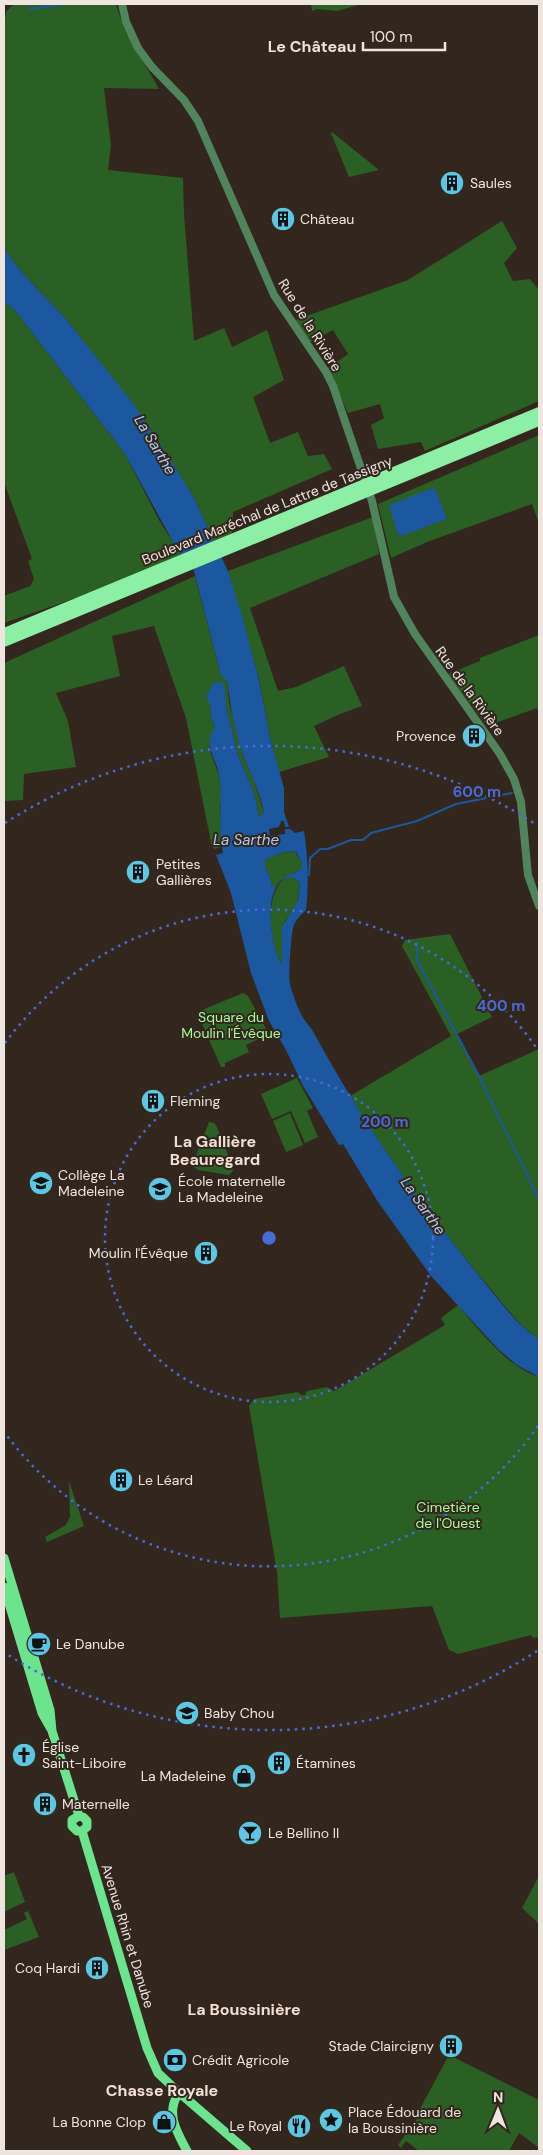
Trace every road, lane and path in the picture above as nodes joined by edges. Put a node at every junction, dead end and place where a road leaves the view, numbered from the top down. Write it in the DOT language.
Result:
graph roads {
  1 [pos="122,4"];
  2 [pos="539,412"];
  3 [pos="539,421"];
  4 [pos="382,482"];
  5 [pos="157,575"];
  6 [pos="50,614"];
  7 [pos="4,628"];
  8 [pos="4,633"];
  9 [pos="4,642"];
  10 [pos="539,906"];
  11 [pos="4,1558"];
  12 [pos="4,1587"];
  13 [pos="50,1728"];
  14 [pos="178,2094"];
  15 [pos="187,2151"];
  16 [pos="247,2151"];
  1 -- 10 [label="street, Rue de la Rivière"];
  2 -- 4 [label="highway, Boulevard Maréchal de Lattre de Tassigny"];
  3 -- 4 [label="highway, Boulevard Maréchal de Lattre de Tassigny"];
  4 -- 5 [label="highway, Boulevard Maréchal de Lattre de Tassigny"];
  5 -- 6 [label="highway, Boulevard Maréchal de Lattre de Tassigny"];
  5 -- 9 [label="highway, Boulevard Maréchal de Lattre de Tassigny"];
  6 -- 7 [label="highway"];
  6 -- 8 [label="highway, Boulevard Maréchal de Lattre de Tassigny"];
  11 -- 13 [label="main road"];
  12 -- 13 [label="main road"];
  13 -- 14 [label="main road, Avenue Rhin et Danube"];
  14 -- 15 [label="main road"];
  14 -- 16 [label="main road, Avenue Rhin et Danube"];
}
